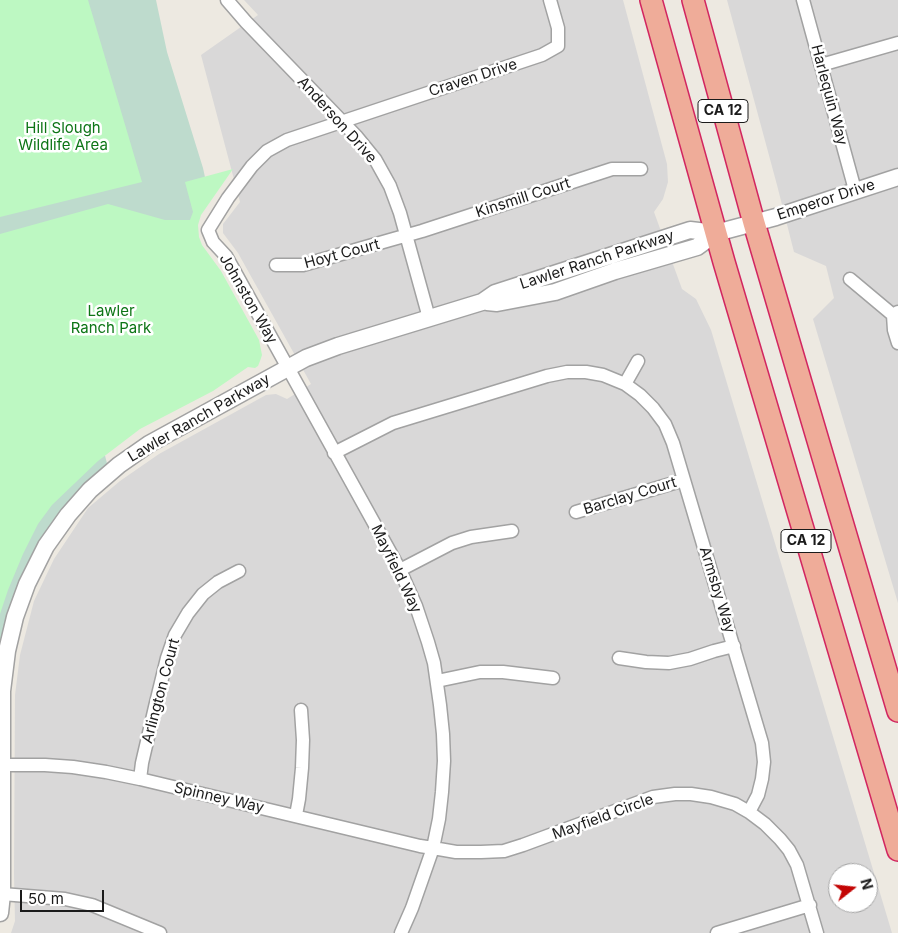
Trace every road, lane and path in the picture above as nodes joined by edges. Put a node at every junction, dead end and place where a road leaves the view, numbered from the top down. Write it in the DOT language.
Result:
graph roads {
  1 [pos="550,0"];
  2 [pos="651,0"];
  3 [pos="693,0"];
  4 [pos="803,0"];
  5 [pos="233,2"];
  6 [pos="898,43"];
  7 [pos="821,66"];
  8 [pos="342,121"];
  9 [pos="641,169"];
  10 [pos="898,177"];
  11 [pos="855,190"];
  12 [pos="754,223"];
  13 [pos="716,233"];
  14 [pos="406,236"];
  15 [pos="276,265"];
  16 [pos="850,279"];
  17 [pos="896,314"];
  18 [pos="429,318"];
  19 [pos="898,343"];
  20 [pos="638,361"];
  21 [pos="287,368"];
  22 [pos="625,384"];
  23 [pos="334,453"];
  24 [pos="684,480"];
  25 [pos="576,512"];
  26 [pos="512,531"];
  27 [pos="400,570"];
  28 [pos="239,571"];
  29 [pos="734,646"];
  30 [pos="619,658"];
  31 [pos="554,678"];
  32 [pos="437,681"];
  33 [pos="301,710"];
  34 [pos="898,711"];
  35 [pos="3,764"];
  36 [pos="140,779"];
  37 [pos="749,812"];
  38 [pos="296,816"];
  39 [pos="433,848"];
  40 [pos="898,850"];
  41 [pos="2,894"];
  42 [pos="810,905"];
  43 [pos="0,913"];
  44 [pos="160,933"];
  45 [pos="401,933"];
  46 [pos="717,933"];
  47 [pos="817,933"];
  1 -- 8 [label="street, Craven Drive"];
  2 -- 13 [label="highway, CA 12"];
  3 -- 12 [label="highway, CA 12"];
  4 -- 7 [label="street, Harlequin Way"];
  5 -- 8 [label="street, Anderson Drive"];
  6 -- 7 [label="street"];
  7 -- 11 [label="street, Harlequin Way"];
  8 -- 14 [label="street, Anderson Drive"];
  8 -- 21 [label="street, Johnston Way"];
  9 -- 14 [label="street, Kinsmill Court"];
  10 -- 11 [label="street, Emperor Drive"];
  11 -- 12 [label="street, Emperor Drive"];
  12 -- 13 [label="street, Lawler Ranch Parkway"];
  12 -- 34 [label="highway, CA 12"];
  13 -- 18 [label="street, Lawler Ranch Parkway"];
  13 -- 40 [label="highway, CA 12"];
  14 -- 15 [label="street, Hoyt Court"];
  14 -- 18 [label="street, Anderson Drive"];
  16 -- 17 [label="street"];
  17 -- 19 [label="street"];
  18 -- 21 [label="street, Lawler Ranch Parkway"];
  20 -- 22 [label="street"];
  21 -- 23 [label="street, Mayfield Way"];
  21 -- 35 [label="street, Lawler Ranch Parkway"];
  22 -- 23 [label="street, Armsby Way"];
  22 -- 24 [label="street, Armsby Way"];
  23 -- 27 [label="street, Mayfield Way"];
  24 -- 25 [label="street, Barclay Court"];
  24 -- 29 [label="street, Armsby Way"];
  26 -- 27 [label="street"];
  27 -- 32 [label="street, Mayfield Way"];
  28 -- 36 [label="street, Arlington Court"];
  29 -- 30 [label="street"];
  29 -- 37 [label="street, Armsby Way"];
  31 -- 32 [label="street"];
  32 -- 39 [label="street, Mayfield Way"];
  33 -- 38 [label="street"];
  35 -- 36 [label="street, Spinney Way"];
  35 -- 41 [label="street, Lawler Ranch Parkway"];
  36 -- 38 [label="street, Spinney Way"];
  37 -- 39 [label="street, Mayfield Circle"];
  37 -- 42 [label="street, Mayfield Circle"];
  38 -- 39 [label="street, Spinney Way"];
  39 -- 45 [label="street"];
  41 -- 43 [label="street, Lawler Ranch Parkway"];
  41 -- 44 [label="street"];
  42 -- 46 [label="street"];
  42 -- 47 [label="street, Mayfield Circle"];
}
